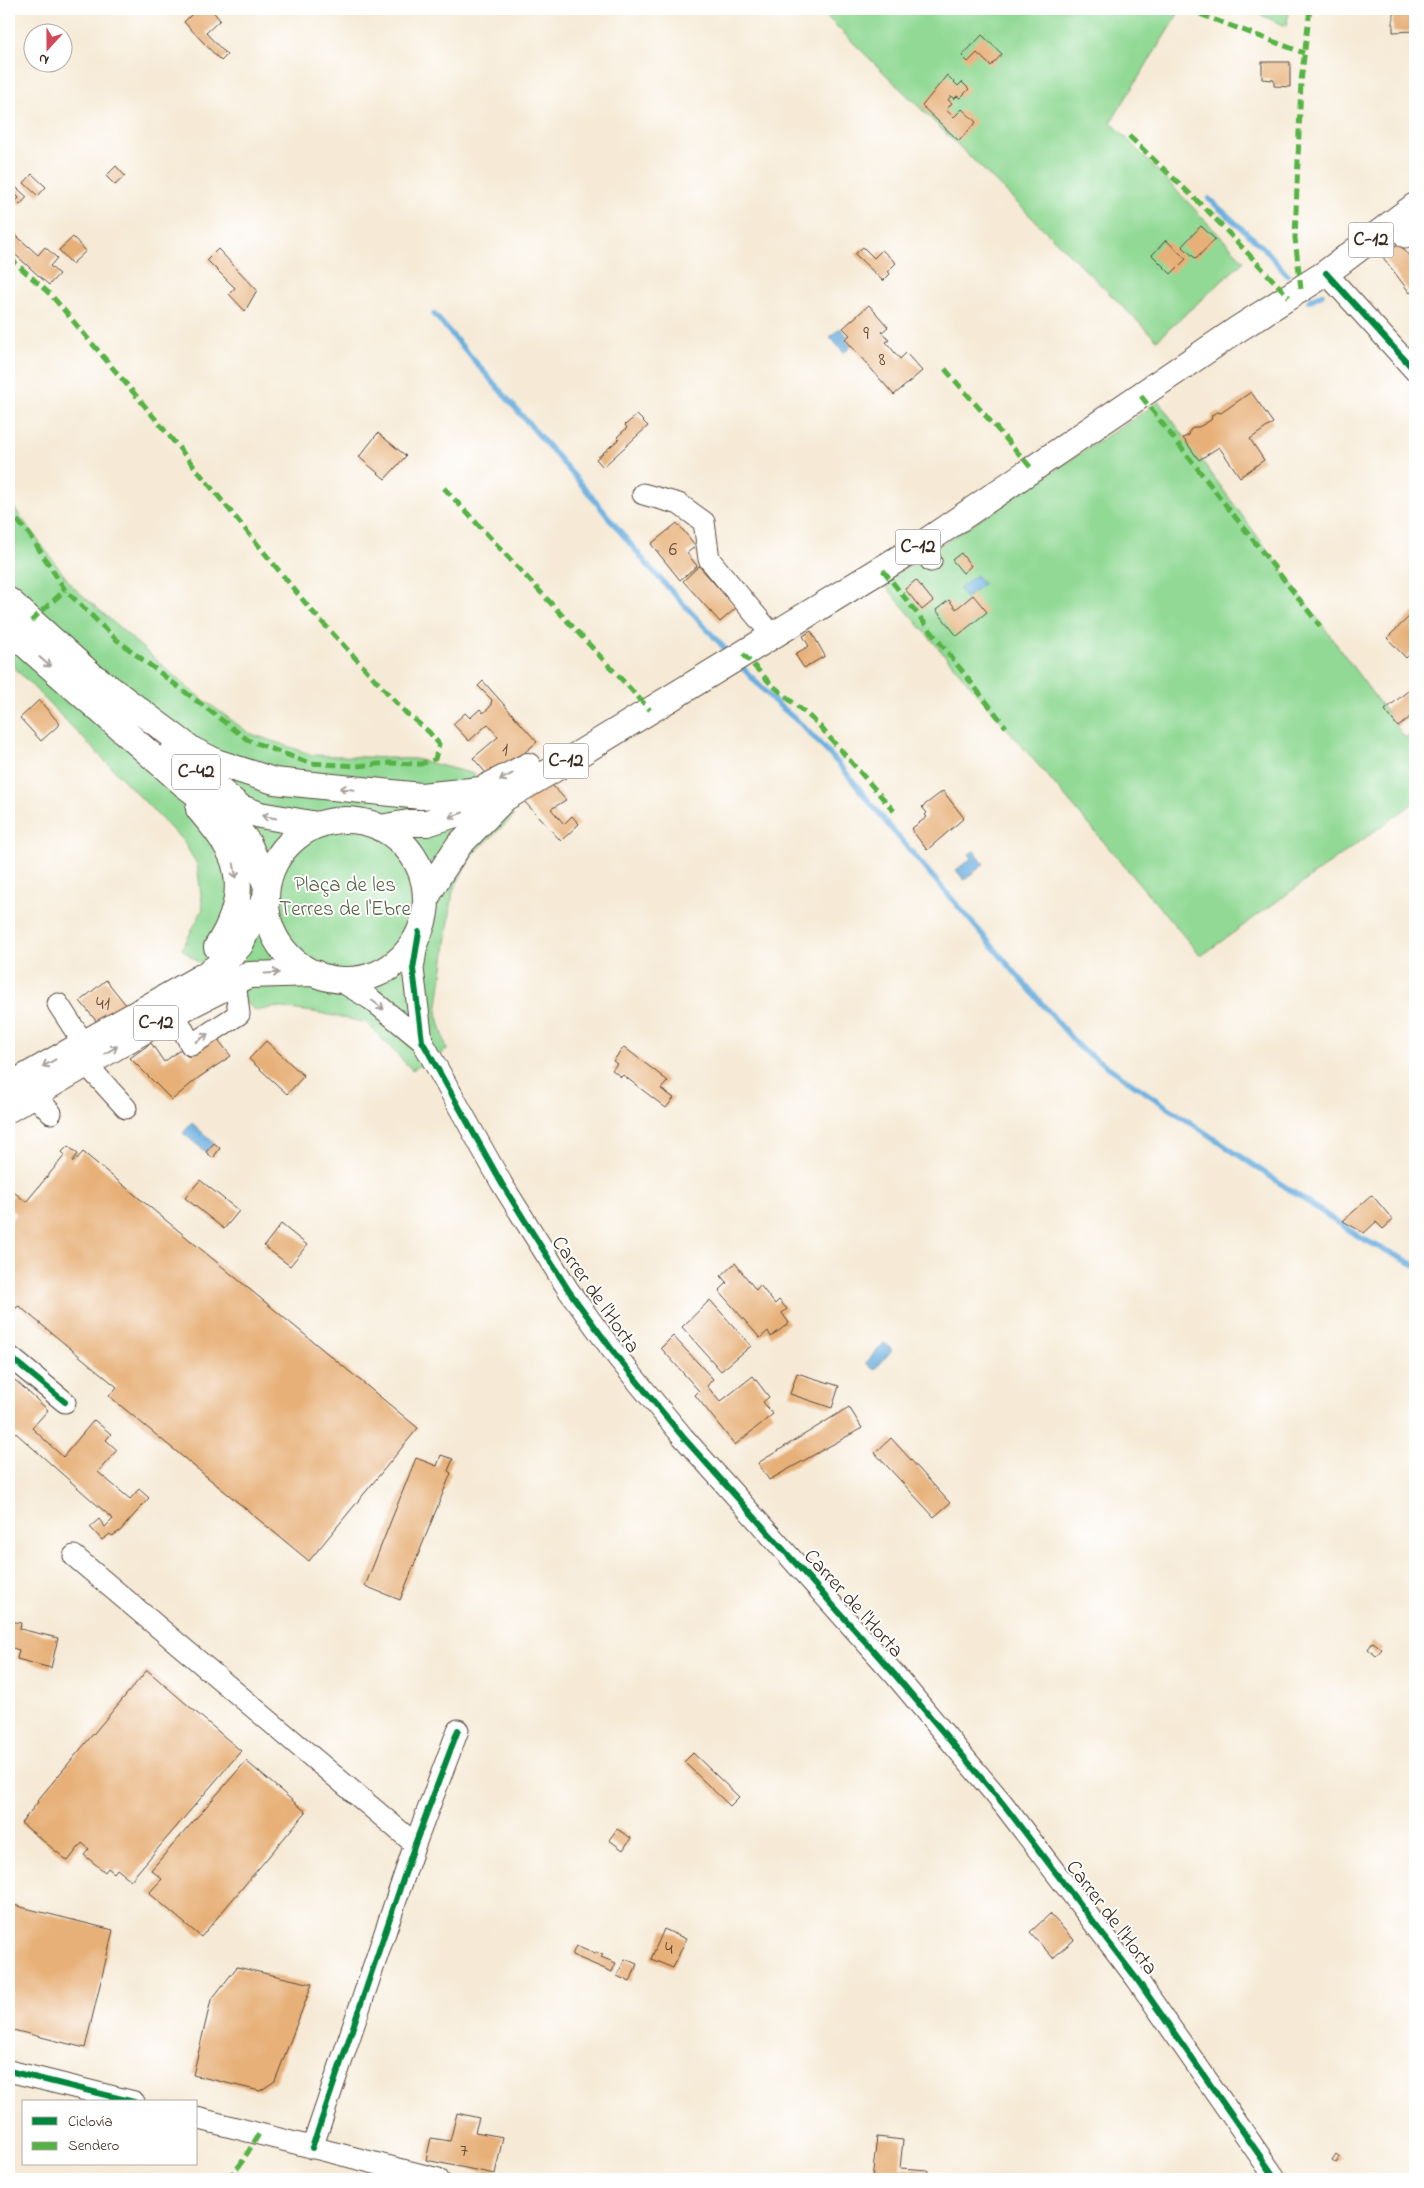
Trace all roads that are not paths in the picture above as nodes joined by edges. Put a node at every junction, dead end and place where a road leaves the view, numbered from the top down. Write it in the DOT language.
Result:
graph roads {
  1 [pos="1405,221"];
  2 [pos="1326,273"];
  3 [pos="1415,371"];
  4 [pos="643,494"];
  5 [pos="9,602"];
  6 [pos="9,630"];
  7 [pos="787,634"];
  8 [pos="97,679"];
  9 [pos="629,723"];
  10 [pos="184,785"];
  11 [pos="503,800"];
  12 [pos="317,825"];
  13 [pos="380,828"];
  14 [pos="266,894"];
  15 [pos="426,898"];
  16 [pos="419,932"];
  17 [pos="326,976"];
  18 [pos="235,981"];
  19 [pos="58,1004"];
  20 [pos="163,1009"];
  21 [pos="422,1041"];
  22 [pos="85,1054"];
  23 [pos="9,1086"];
  24 [pos="126,1108"];
  25 [pos="9,1109"];
  26 [pos="9,1356"];
  27 [pos="65,1402"];
  28 [pos="74,1556"];
  29 [pos="458,1730"];
  30 [pos="415,1844"];
  31 [pos="9,2071"];
  32 [pos="126,2100"];
  33 [pos="198,2119"];
  34 [pos="312,2148"];
  35 [pos="1268,2174"];
  36 [pos="438,2179"];
  1 -- 2 [label="main road, C-12"];
  2 -- 3 [label="street"];
  2 -- 7 [label="main road, C-12"];
  4 -- 7 [label="street"];
  5 -- 8 [label="main road, C-42"];
  6 -- 10 [label="main road, C-42, one-way"];
  7 -- 9 [label="main road, C-12"];
  9 -- 8 [label="main road, one-way"];
  12 -- 8 [label="main road, C-42, one-way"];
  9 -- 11 [label="main road, C-12"];
  10 -- 14 [label="main road, C-42"];
  10 -- 20 [label="main road, one-way"];
  11 -- 13 [label="main road, C-12, one-way"];
  11 -- 15 [label="main road, C-12"];
  12 -- 13 [label="main road, C-12"];
  12 -- 14 [label="main road, C-12"];
  13 -- 15 [label="main road, C-12"];
  14 -- 17 [label="main road"];
  14 -- 20 [label="main road, C-12"];
  15 -- 16 [label="main road, C-12"];
  16 -- 17 [label="main road, C-12"];
  16 -- 21 [label="street"];
  18 -- 17 [label="main road, C-12, one-way"];
  17 -- 21 [label="street, one-way"];
  18 -- 20 [label="main road, C-12"];
  20 -- 18 [label="street, one-way"];
  19 -- 22 [label="street"];
  20 -- 22 [label="main road, C-12"];
  21 -- 35 [label="street, Carrer de l'Horta"];
  22 -- 23 [label="main road, C-12, one-way"];
  22 -- 24 [label="street"];
  22 -- 25 [label="main road, C-12"];
  26 -- 27 [label="street"];
  28 -- 30 [label="street"];
  29 -- 30 [label="street"];
  30 -- 34 [label="street"];
  31 -- 32 [label="street"];
  33 -- 34 [label="street"];
  34 -- 36 [label="street"];
}
